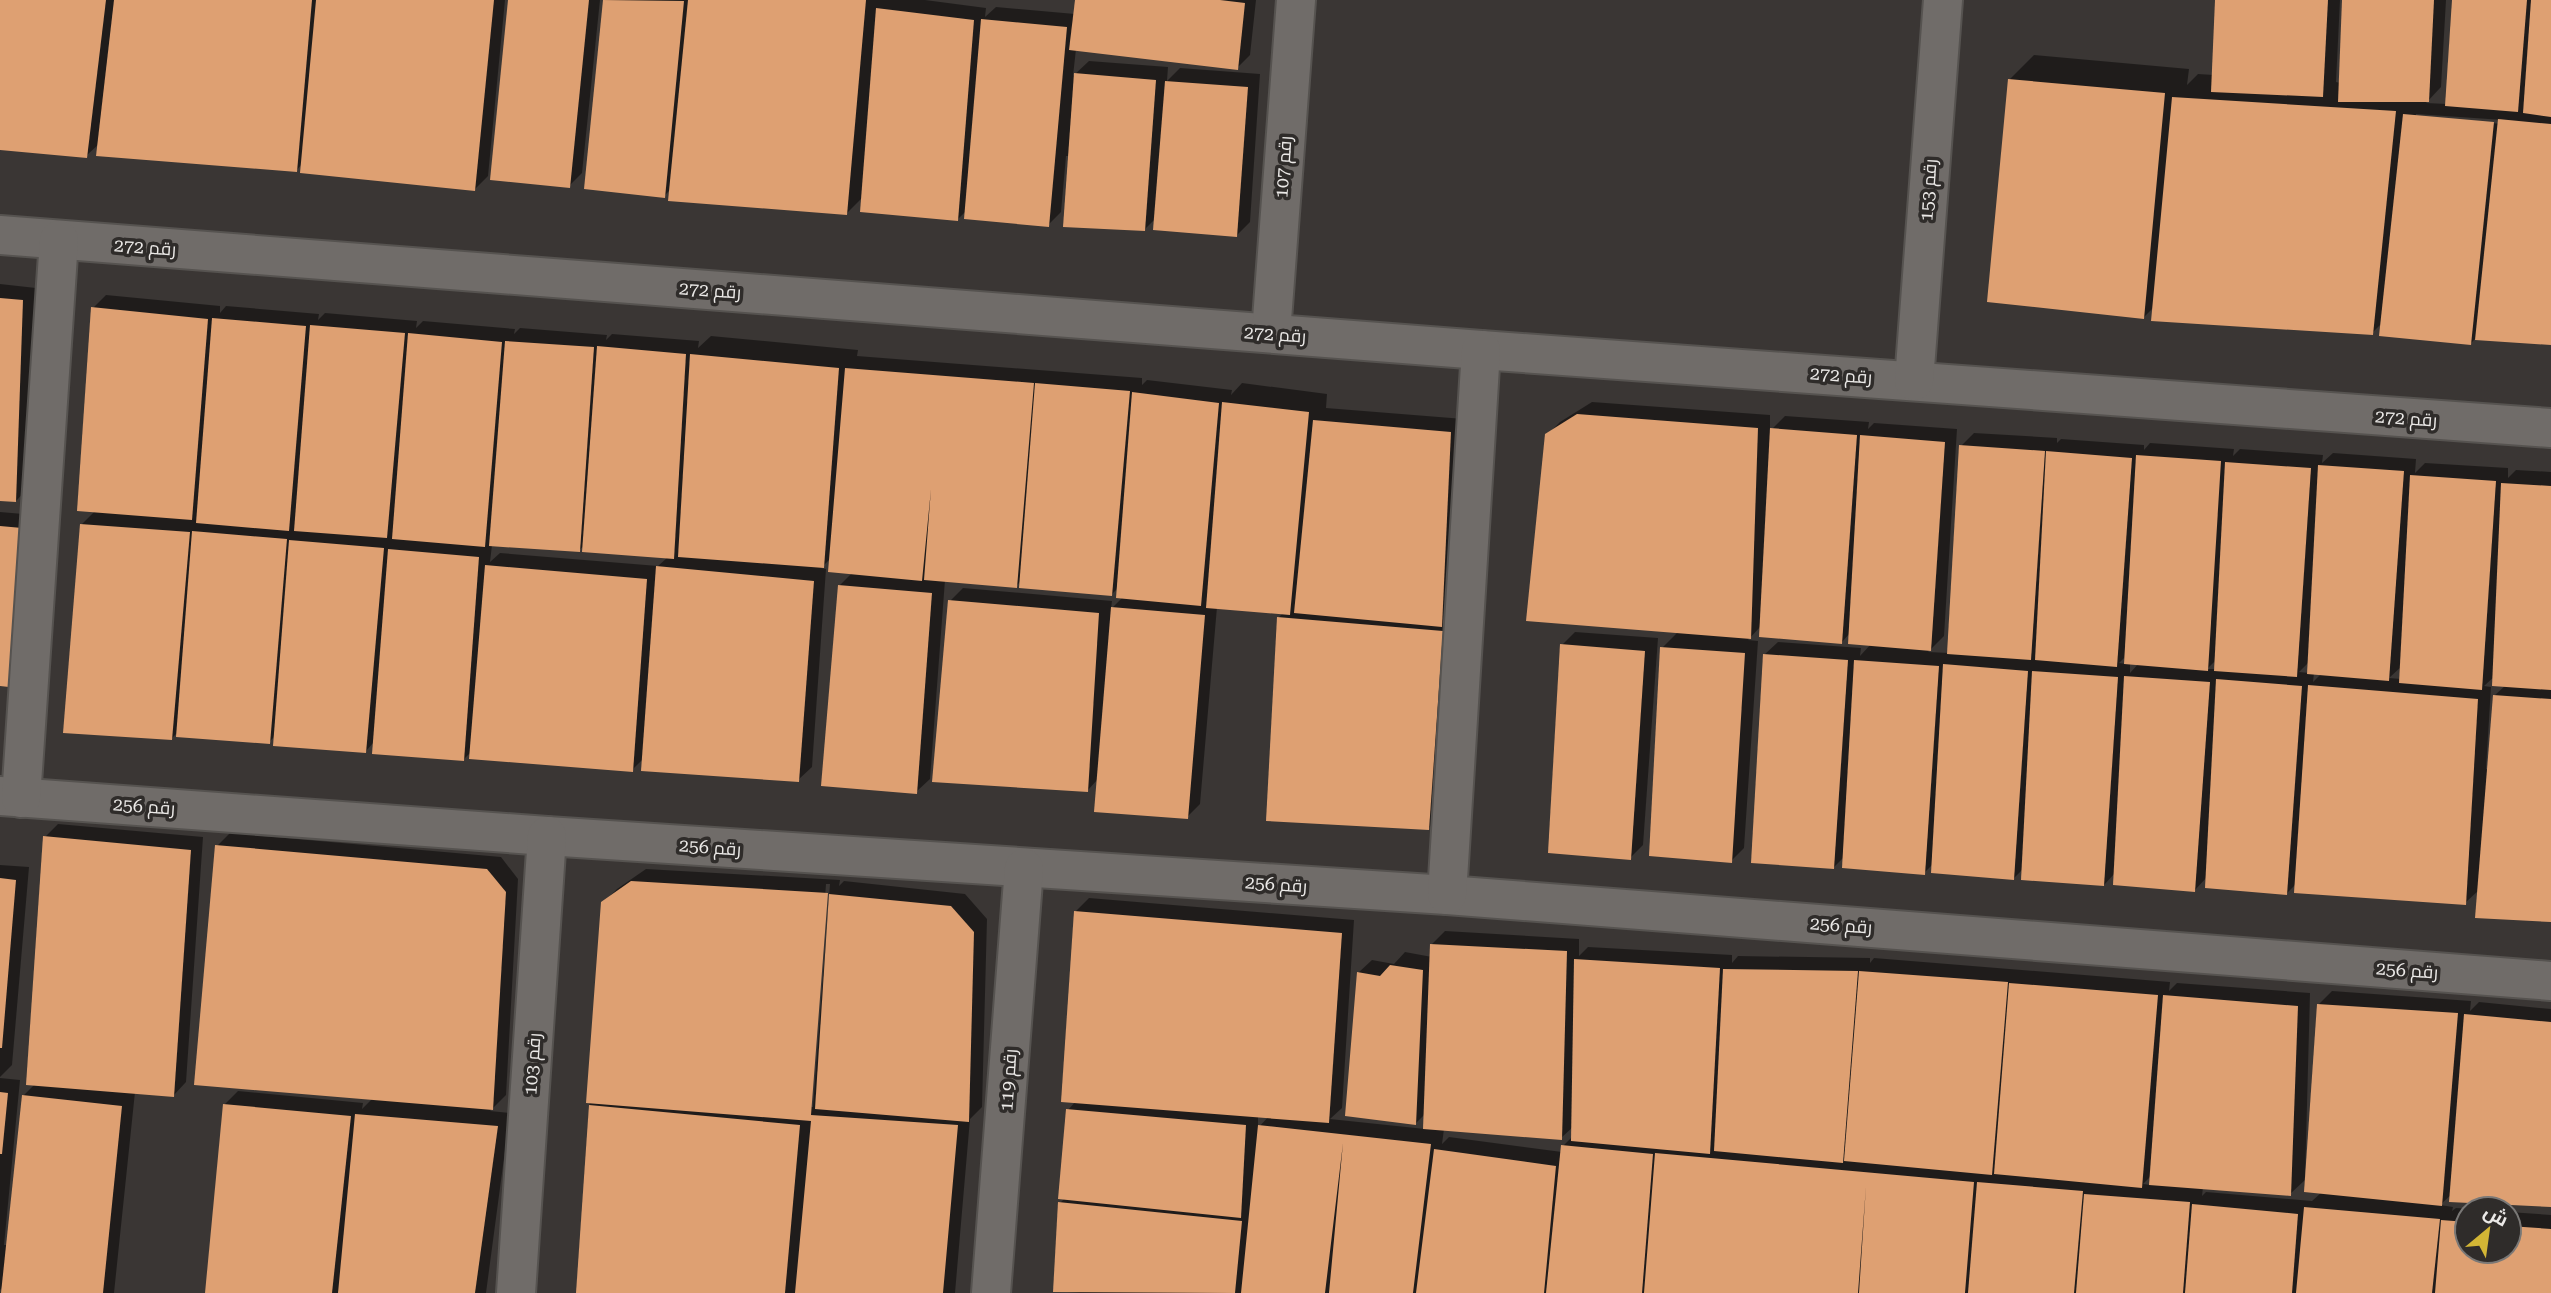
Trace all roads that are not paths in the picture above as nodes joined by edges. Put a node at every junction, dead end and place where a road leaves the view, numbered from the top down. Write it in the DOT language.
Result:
graph roads {
  1 [pos="1296,0"];
  2 [pos="1943,0"];
  3 [pos="0,235"];
  4 [pos="59,240"];
  5 [pos="1270,333"];
  6 [pos="1481,350"];
  7 [pos="1913,381"];
  8 [pos="2551,428"];
  9 [pos="11,797"];
  10 [pos="547,836"];
  11 [pos="1024,868"];
  12 [pos="1447,895"];
  13 [pos="2551,981"];
  14 [pos="516,1293"];
  15 [pos="991,1293"];
  1 -- 5 [label="street, رقم 107"];
  2 -- 7 [label="street, رقم 153"];
  3 -- 4 [label="street, رقم 272"];
  4 -- 5 [label="street, رقم 272"];
  4 -- 9 [label="street"];
  5 -- 6 [label="street, رقم 272"];
  6 -- 7 [label="street, رقم 272"];
  6 -- 12 [label="street"];
  7 -- 8 [label="street, رقم 272"];
  9 -- 10 [label="street, رقم 256"];
  10 -- 11 [label="street, رقم 256"];
  10 -- 14 [label="street, رقم 103"];
  11 -- 12 [label="street, رقم 256"];
  11 -- 15 [label="street, رقم 119"];
  12 -- 13 [label="street, رقم 256"];
}
